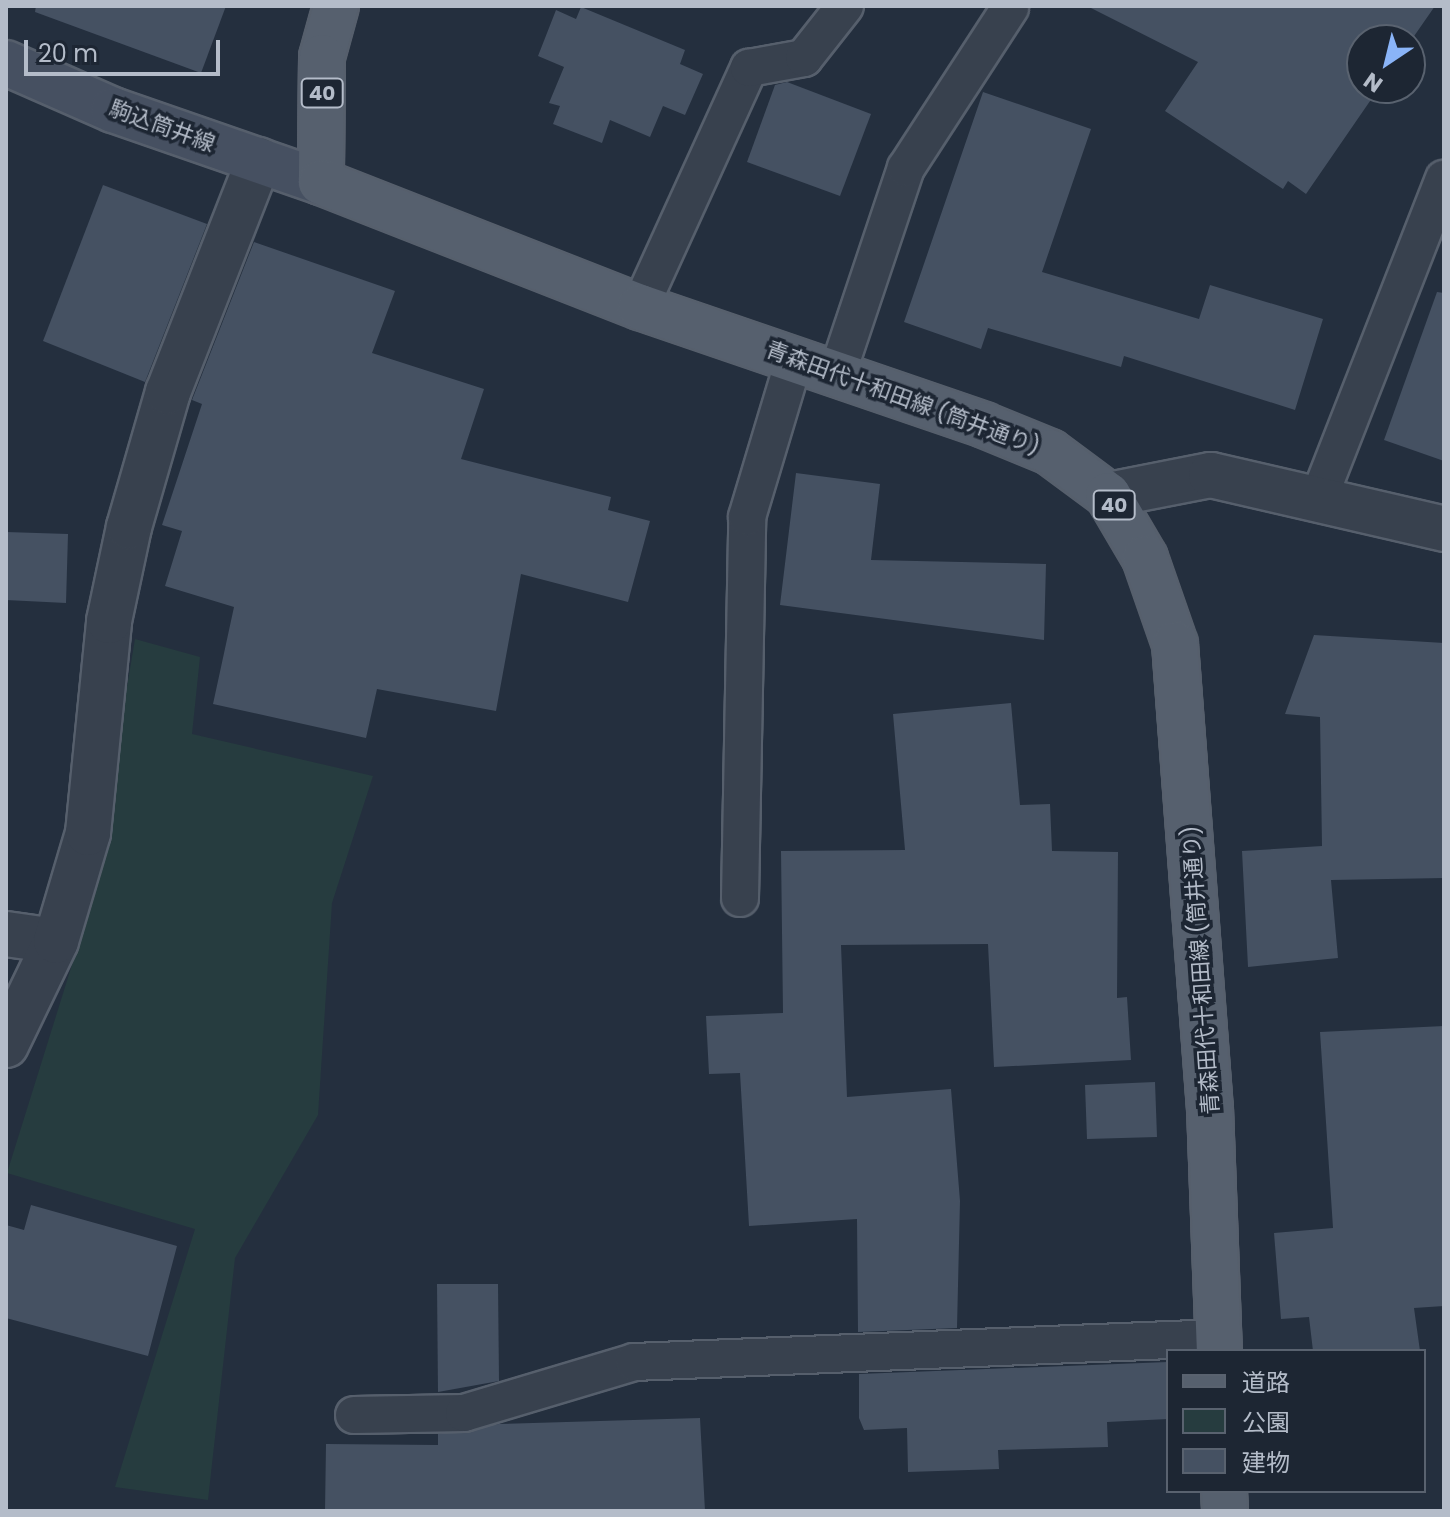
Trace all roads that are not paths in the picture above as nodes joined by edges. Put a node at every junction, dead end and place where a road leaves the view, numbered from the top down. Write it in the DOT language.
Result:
graph roads {
  1 [pos="336,6"];
  2 [pos="845,6"];
  3 [pos="1010,8"];
  4 [pos="6,63"];
  5 [pos="259,160"];
  6 [pos="1444,179"];
  7 [pos="321,182"];
  8 [pos="640,307"];
  9 [pos="795,357"];
  10 [pos="838,371"];
  11 [pos="1108,495"];
  12 [pos="1318,500"];
  13 [pos="1444,529"];
  14 [pos="740,898"];
  15 [pos="6,934"];
  16 [pos="56,941"];
  17 [pos="6,1045"];
  18 [pos="1218,1345"];
  19 [pos="354,1415"];
  1 -- 7 [label="main road, 40"];
  2 -- 8 [label="lane"];
  3 -- 10 [label="lane"];
  4 -- 5 [label="main road, 駒込筒井線"];
  5 -- 7 [label="main road, 駒込筒井線"];
  5 -- 16 [label="street"];
  6 -- 12 [label="lane"];
  7 -- 8 [label="main road, 青森田代十和田線 (筒井通り) / 40"];
  8 -- 9 [label="main road, 青森田代十和田線 (筒井通り) / 40"];
  9 -- 10 [label="main road, 青森田代十和田線 (筒井通り) / 40"];
  9 -- 14 [label="lane"];
  10 -- 11 [label="main road, 青森田代十和田線 (筒井通り) / 40"];
  11 -- 12 [label="street"];
  11 -- 18 [label="main road, 青森田代十和田線 (筒井通り) / 40"];
  12 -- 13 [label="street"];
  15 -- 16 [label="street"];
  16 -- 17 [label="street"];
  18 -- 19 [label="lane"];
}
